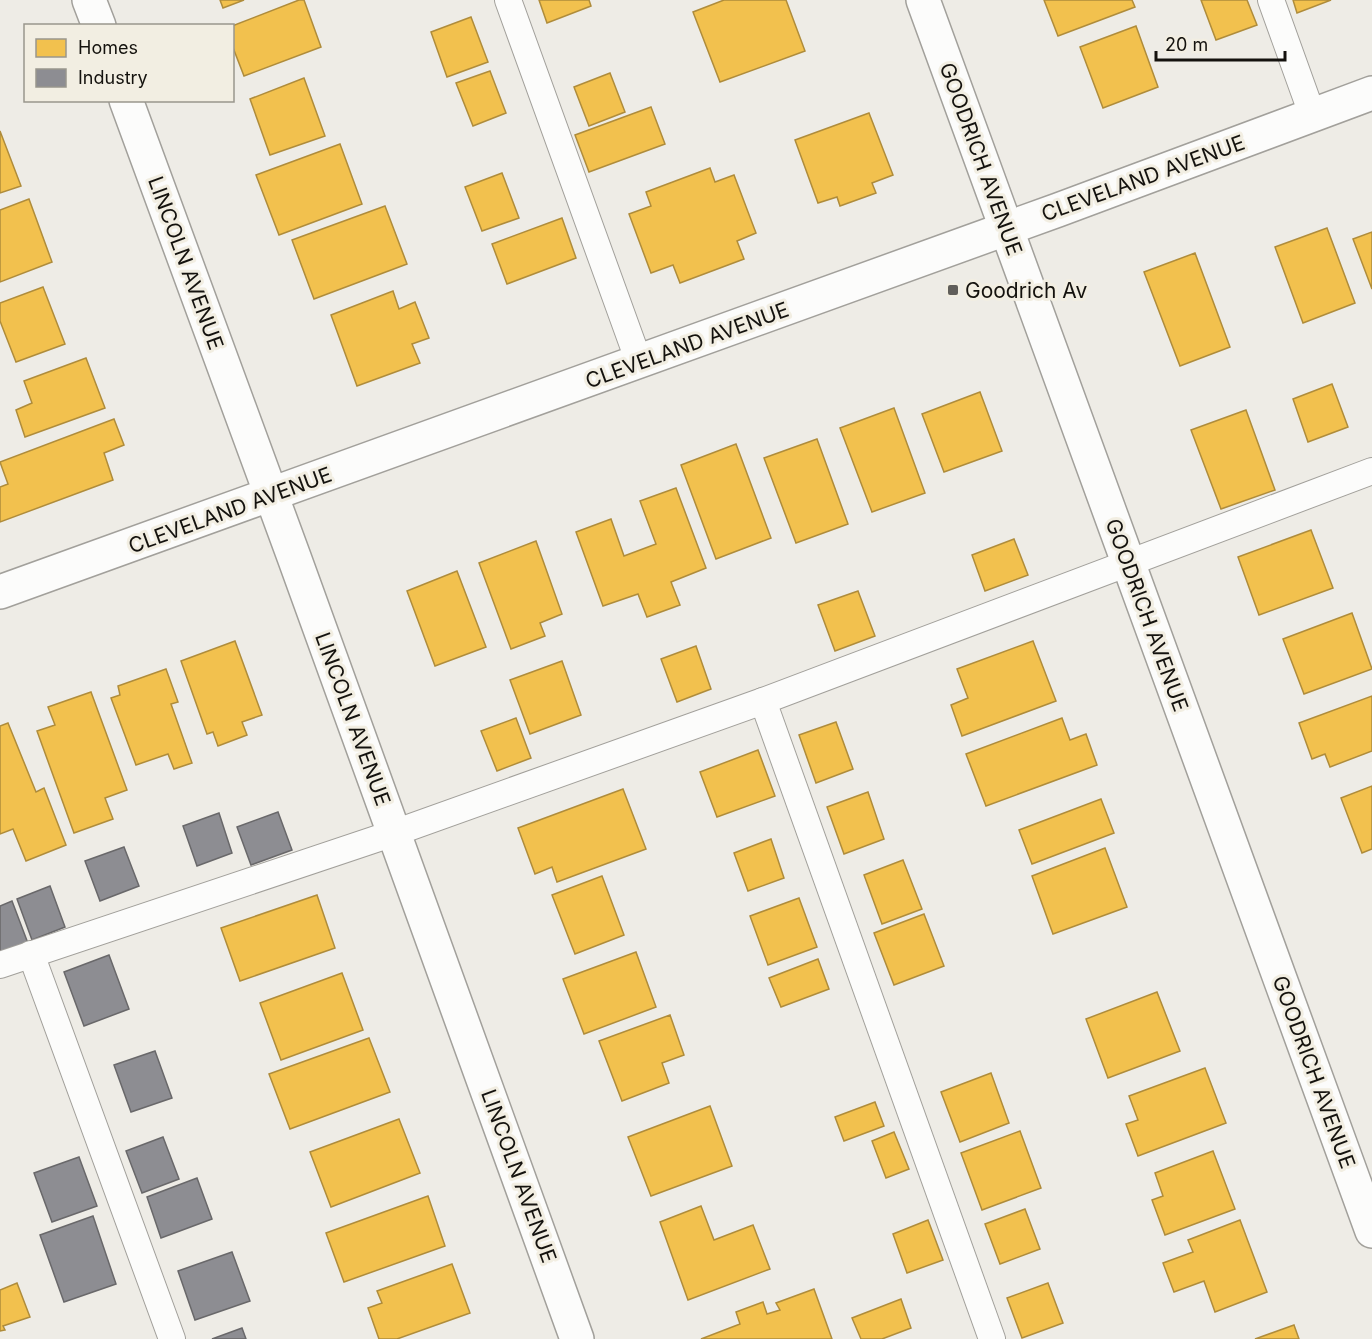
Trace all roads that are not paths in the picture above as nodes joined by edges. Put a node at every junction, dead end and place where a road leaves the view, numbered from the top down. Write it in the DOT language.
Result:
graph roads {
  1 [pos="89,0"];
  2 [pos="508,0"];
  3 [pos="924,0"];
  4 [pos="1271,0"];
  5 [pos="98,24"];
  6 [pos="1372,93"];
  7 [pos="127,102"];
  8 [pos="1312,114"];
  9 [pos="1007,228"];
  10 [pos="639,362"];
  11 [pos="1372,471"];
  12 [pos="271,496"];
  13 [pos="1128,563"];
  14 [pos="0,592"];
  15 [pos="763,701"];
  16 [pos="394,834"];
  17 [pos="31,954"];
  18 [pos="0,965"];
  19 [pos="1372,1231"];
  20 [pos="172,1339"];
  21 [pos="578,1339"];
  22 [pos="992,1339"];
  1 -- 5 [label="street"];
  2 -- 10 [label="lane"];
  3 -- 9 [label="street, GOODRICH AVENUE"];
  4 -- 8 [label="lane"];
  6 -- 8 [label="street, CLEVELAND AVENUE"];
  7 -- 12 [label="street, LINCOLN AVENUE"];
  8 -- 9 [label="street, CLEVELAND AVENUE"];
  9 -- 10 [label="street, CLEVELAND AVENUE"];
  9 -- 13 [label="street, GOODRICH AVENUE"];
  10 -- 12 [label="street, CLEVELAND AVENUE"];
  11 -- 13 [label="lane"];
  12 -- 14 [label="street, CLEVELAND AVENUE"];
  12 -- 16 [label="street, LINCOLN AVENUE"];
  13 -- 15 [label="lane"];
  13 -- 19 [label="street, GOODRICH AVENUE"];
  15 -- 16 [label="lane"];
  15 -- 22 [label="lane"];
  16 -- 17 [label="lane"];
  16 -- 21 [label="street, LINCOLN AVENUE"];
  17 -- 18 [label="lane"];
  17 -- 20 [label="lane"];
}
